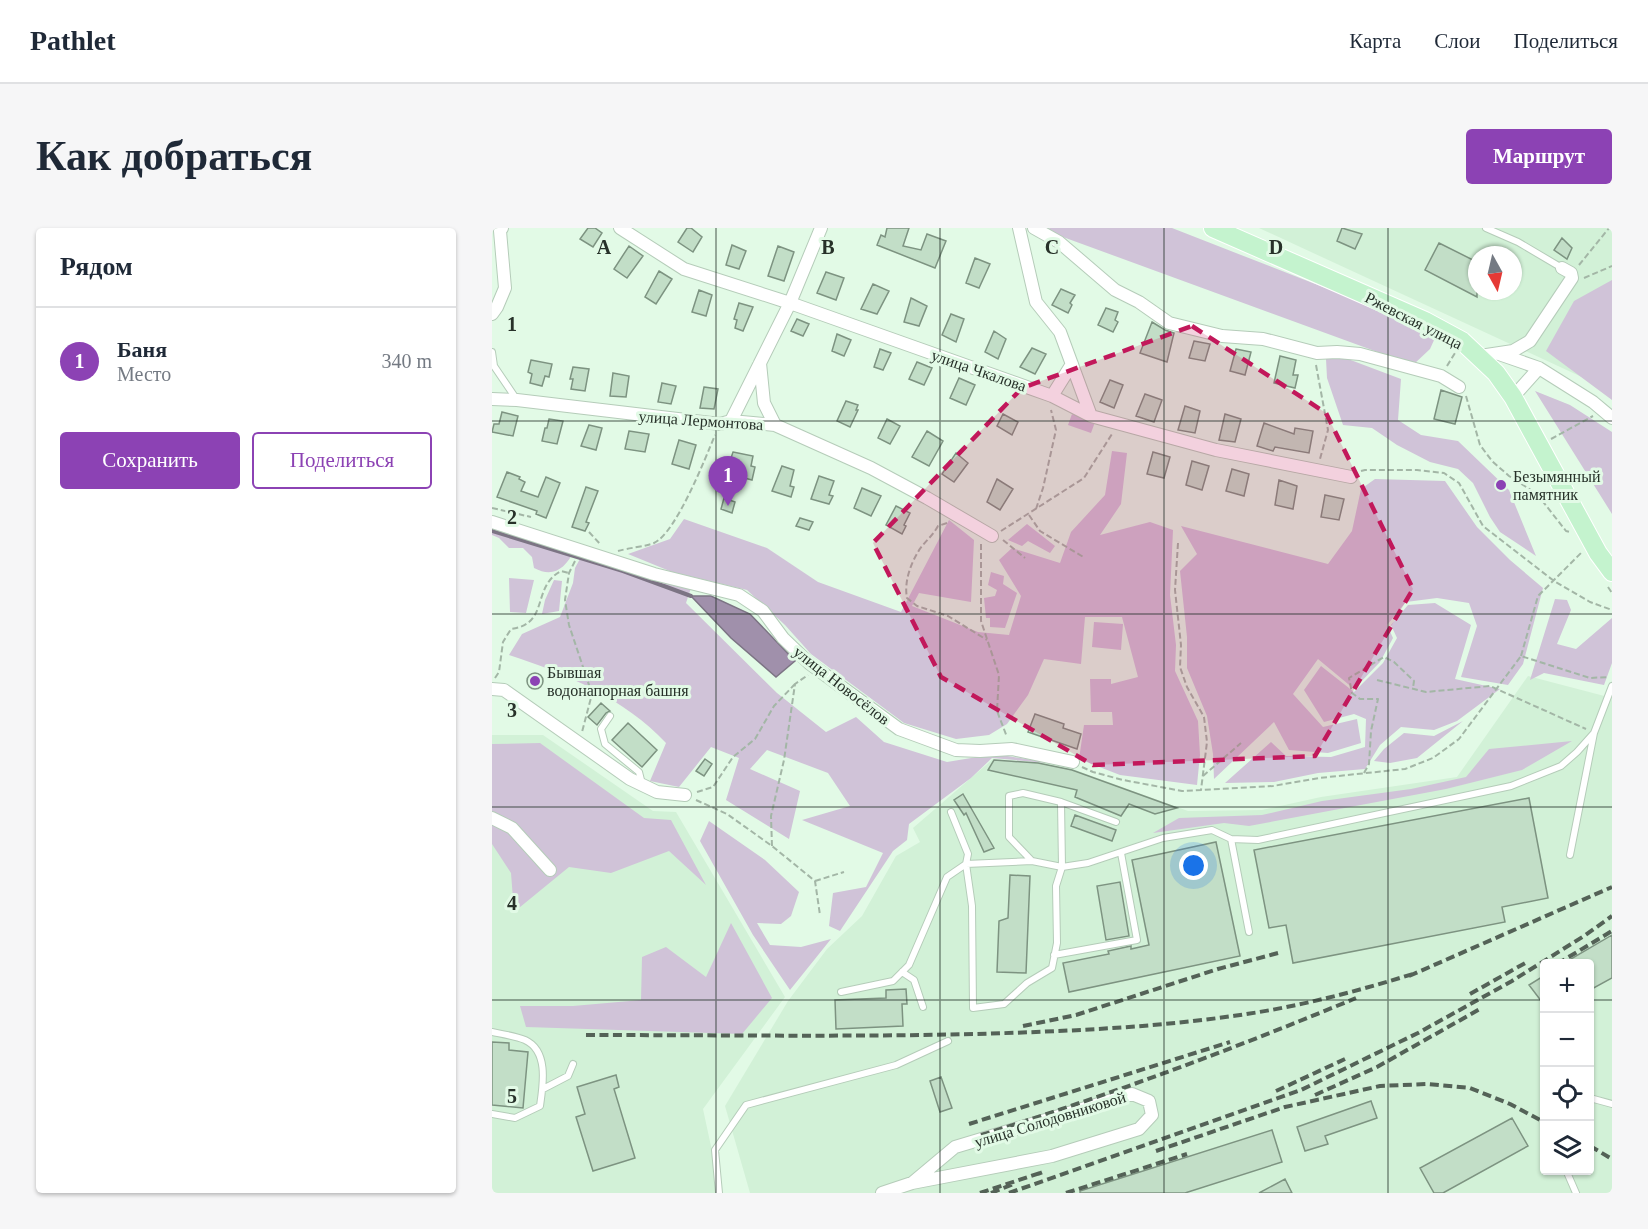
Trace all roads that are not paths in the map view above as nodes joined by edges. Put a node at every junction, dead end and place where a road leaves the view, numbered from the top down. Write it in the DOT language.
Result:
graph roads {
  1 [pos="502,228"];
  2 [pos="620,228"];
  3 [pos="821,228"];
  4 [pos="1019,228"];
  5 [pos="1034,228"];
  6 [pos="1213,228"];
  7 [pos="1486,228"];
  8 [pos="1567,276"];
  9 [pos="790,303"];
  10 [pos="492,314"];
  11 [pos="492,351"];
  12 [pos="1498,354"];
  13 [pos="1479,356"];
  14 [pos="760,362"];
  15 [pos="1072,364"];
  16 [pos="1539,368"];
  17 [pos="1459,387"];
  18 [pos="1052,396"];
  19 [pos="1513,398"];
  20 [pos="492,399"];
  21 [pos="517,400"];
  22 [pos="1608,415"];
  23 [pos="1090,416"];
  24 [pos="726,423"];
  25 [pos="776,425"];
  26 [pos="1351,477"];
  27 [pos="492,522"];
  28 [pos="992,536"];
  29 [pos="1612,572"];
  30 [pos="1612,686"];
  31 [pos="492,689"];
  32 [pos="610,716"];
  33 [pos="1594,733"];
  34 [pos="1073,762"];
  35 [pos="642,785"];
  36 [pos="685,795"];
  37 [pos="1061,802"];
  38 [pos="951,812"];
  39 [pos="492,818"];
  40 [pos="1116,822"];
  41 [pos="1231,839"];
  42 [pos="1121,853"];
  43 [pos="1570,855"];
  44 [pos="1032,861"];
  45 [pos="966,864"];
  46 [pos="1062,867"];
  47 [pos="550,870"];
  48 [pos="1249,932"];
  49 [pos="1054,955"];
  50 [pos="902,972"];
  51 [pos="841,992"];
  52 [pos="923,1007"];
  53 [pos="492,1032"];
  54 [pos="948,1041"];
  55 [pos="573,1064"];
  56 [pos="543,1089"];
  57 [pos="1594,1099"];
  58 [pos="1612,1104"];
  59 [pos="492,1114"];
  60 [pos="1568,1175"];
  61 [pos="912,1184"];
  62 [pos="719,1193"];
  63 [pos="882,1193"];
  64 [pos="1576,1193"];
  1 -- 10 [label="street"];
  2 -- 9 [label="street, улица Чкалова"];
  3 -- 9 [label="street"];
  4 -- 15 [label="street"];
  5 -- 17 [label="street"];
  6 -- 13 [label="main road, Ржевская улица"];
  7 -- 8 [label="lane"];
  8 -- 12 [label="street"];
  9 -- 14 [label="street"];
  9 -- 18 [label="street, улица Чкалова"];
  11 -- 21 [label="lane"];
  12 -- 13 [label="street"];
  12 -- 16 [label="street"];
  13 -- 19 [label="main road, Ржевская улица"];
  14 -- 24 [label="street"];
  14 -- 25 [label="street"];
  15 -- 18 [label="street"];
  15 -- 23 [label="street"];
  16 -- 19 [label="street"];
  16 -- 22 [label="street"];
  18 -- 23 [label="street, улица Чкалова"];
  19 -- 29 [label="main road, Ржевская улица"];
  20 -- 21 [label="street, улица Лермонтова"];
  21 -- 24 [label="street, улица Лермонтова"];
  23 -- 26 [label="street, улица Чкалова"];
  24 -- 25 [label="street, улица Лермонтова"];
  25 -- 28 [label="street, улица Лермонтова"];
  27 -- 34 [label="street, улица Новосёлов"];
  30 -- 33 [label="lane"];
  31 -- 35 [label="street"];
  32 -- 35 [label="lane"];
  33 -- 41 [label="lane"];
  33 -- 43 [label="lane"];
  35 -- 36 [label="street"];
  37 -- 40 [label="lane"];
  37 -- 44 [label="lane"];
  37 -- 46 [label="lane"];
  38 -- 45 [label="lane"];
  39 -- 47 [label="street"];
  41 -- 42 [label="lane"];
  41 -- 48 [label="lane"];
  42 -- 46 [label="lane"];
  42 -- 49 [label="lane"];
  44 -- 45 [label="lane"];
  44 -- 46 [label="lane"];
  45 -- 49 [label="lane"];
  45 -- 50 [label="lane"];
  46 -- 49 [label="lane"];
  50 -- 51 [label="lane"];
  50 -- 52 [label="lane"];
  53 -- 56 [label="lane"];
  54 -- 62 [label="lane"];
  55 -- 56 [label="lane"];
  56 -- 59 [label="lane"];
  57 -- 58 [label="lane"];
  60 -- 64 [label="lane"];
  61 -- 61 [label="street, улица Солодовниковой"];
  61 -- 63 [label="street, улица Солодовниковой"];
}
